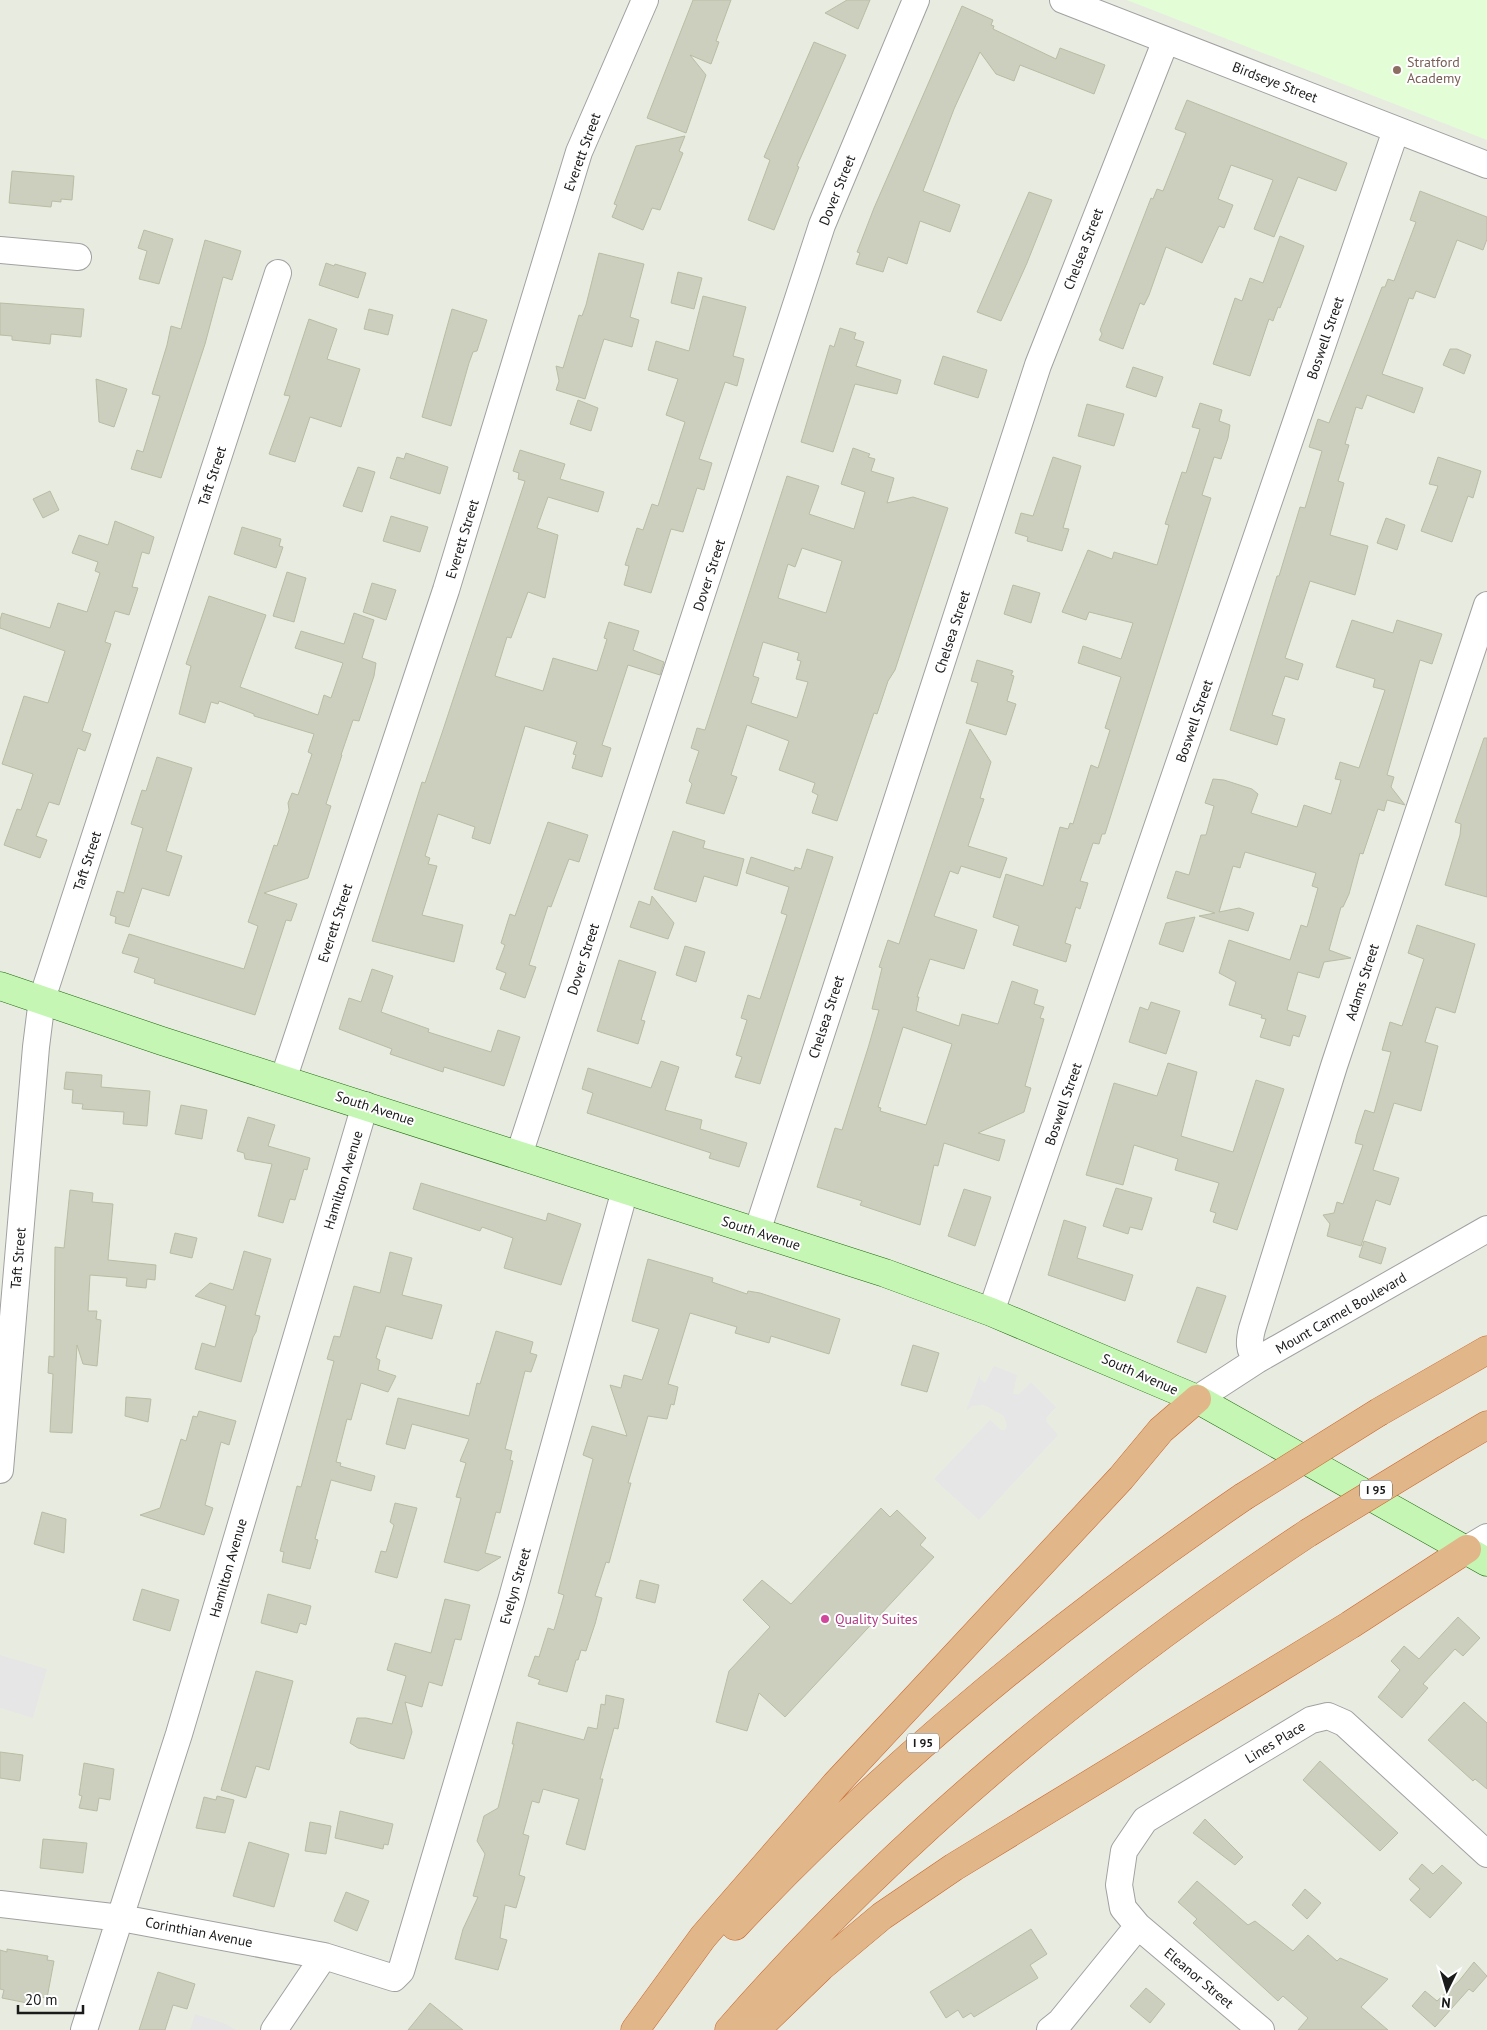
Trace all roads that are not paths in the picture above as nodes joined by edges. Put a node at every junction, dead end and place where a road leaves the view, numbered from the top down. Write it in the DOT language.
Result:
graph roads {
  1 [pos="645,0"];
  2 [pos="916,0"];
  3 [pos="1063,0"];
  4 [pos="1166,40"];
  5 [pos="1396,130"];
  6 [pos="1487,165"];
  7 [pos="0,250"];
  8 [pos="78,257"];
  9 [pos="278,273"];
  10 [pos="1487,605"];
  11 [pos="0,986"];
  12 [pos="42,999"];
  13 [pos="282,1080"];
  14 [pos="365,1105"];
  15 [pos="519,1155"];
  16 [pos="625,1190"];
  17 [pos="1487,1230"];
  18 [pos="756,1232"];
  19 [pos="992,1312"];
  20 [pos="1487,1350"];
  21 [pos="1257,1360"];
  22 [pos="1197,1399"];
  23 [pos="1487,1425"];
  24 [pos="0,1470"];
  25 [pos="1480,1549"];
  26 [pos="1487,1854"];
  27 [pos="0,1904"];
  28 [pos="121,1918"];
  29 [pos="1138,1926"];
  30 [pos="324,1956"];
  31 [pos="394,1978"];
  32 [pos="84,2030"];
  33 [pos="274,2030"];
  34 [pos="635,2030"];
  35 [pos="642,2030"];
  36 [pos="729,2030"];
  37 [pos="756,2030"];
  38 [pos="1050,2030"];
  39 [pos="1261,2030"];
  1 -- 13 [label="street, Everett Street"];
  2 -- 15 [label="street, Dover Street"];
  3 -- 4 [label="street, Birdseye Street"];
  4 -- 5 [label="street, Birdseye Street"];
  4 -- 18 [label="street, Chelsea Street"];
  5 -- 6 [label="street, Birdseye Street"];
  5 -- 19 [label="street, Boswell Street"];
  7 -- 8 [label="street"];
  9 -- 12 [label="street, Taft Street"];
  10 -- 21 [label="street, Adams Street"];
  11 -- 12 [label="main road, South Avenue"];
  12 -- 13 [label="main road, South Avenue"];
  12 -- 24 [label="street, Taft Street"];
  13 -- 14 [label="main road, South Avenue"];
  14 -- 15 [label="main road, South Avenue"];
  14 -- 28 [label="street, Hamilton Avenue"];
  15 -- 16 [label="main road, South Avenue"];
  16 -- 18 [label="main road, South Avenue"];
  16 -- 31 [label="street, Evelyn Street"];
  17 -- 21 [label="street, Mount Carmel Boulevard"];
  18 -- 19 [label="main road, South Avenue"];
  19 -- 22 [label="main road, South Avenue"];
  20 -- 35 [label="highway, I 95, bridge"];
  21 -- 22 [label="street, Mount Carmel Boulevard"];
  22 -- 25 [label="main road, South Avenue"];
  22 -- 34 [label="highway"];
  23 -- 36 [label="highway, I 95, bridge"];
  25 -- 37 [label="highway"];
  26 -- 29 [label="street, Lines Place"];
  27 -- 28 [label="street, Corinthian Avenue"];
  28 -- 30 [label="street, Corinthian Avenue"];
  28 -- 32 [label="street, Hamilton Avenue"];
  29 -- 38 [label="street"];
  29 -- 39 [label="street, Eleanor Street"];
  30 -- 31 [label="street, Corinthian Avenue"];
  30 -- 33 [label="street"];
}
